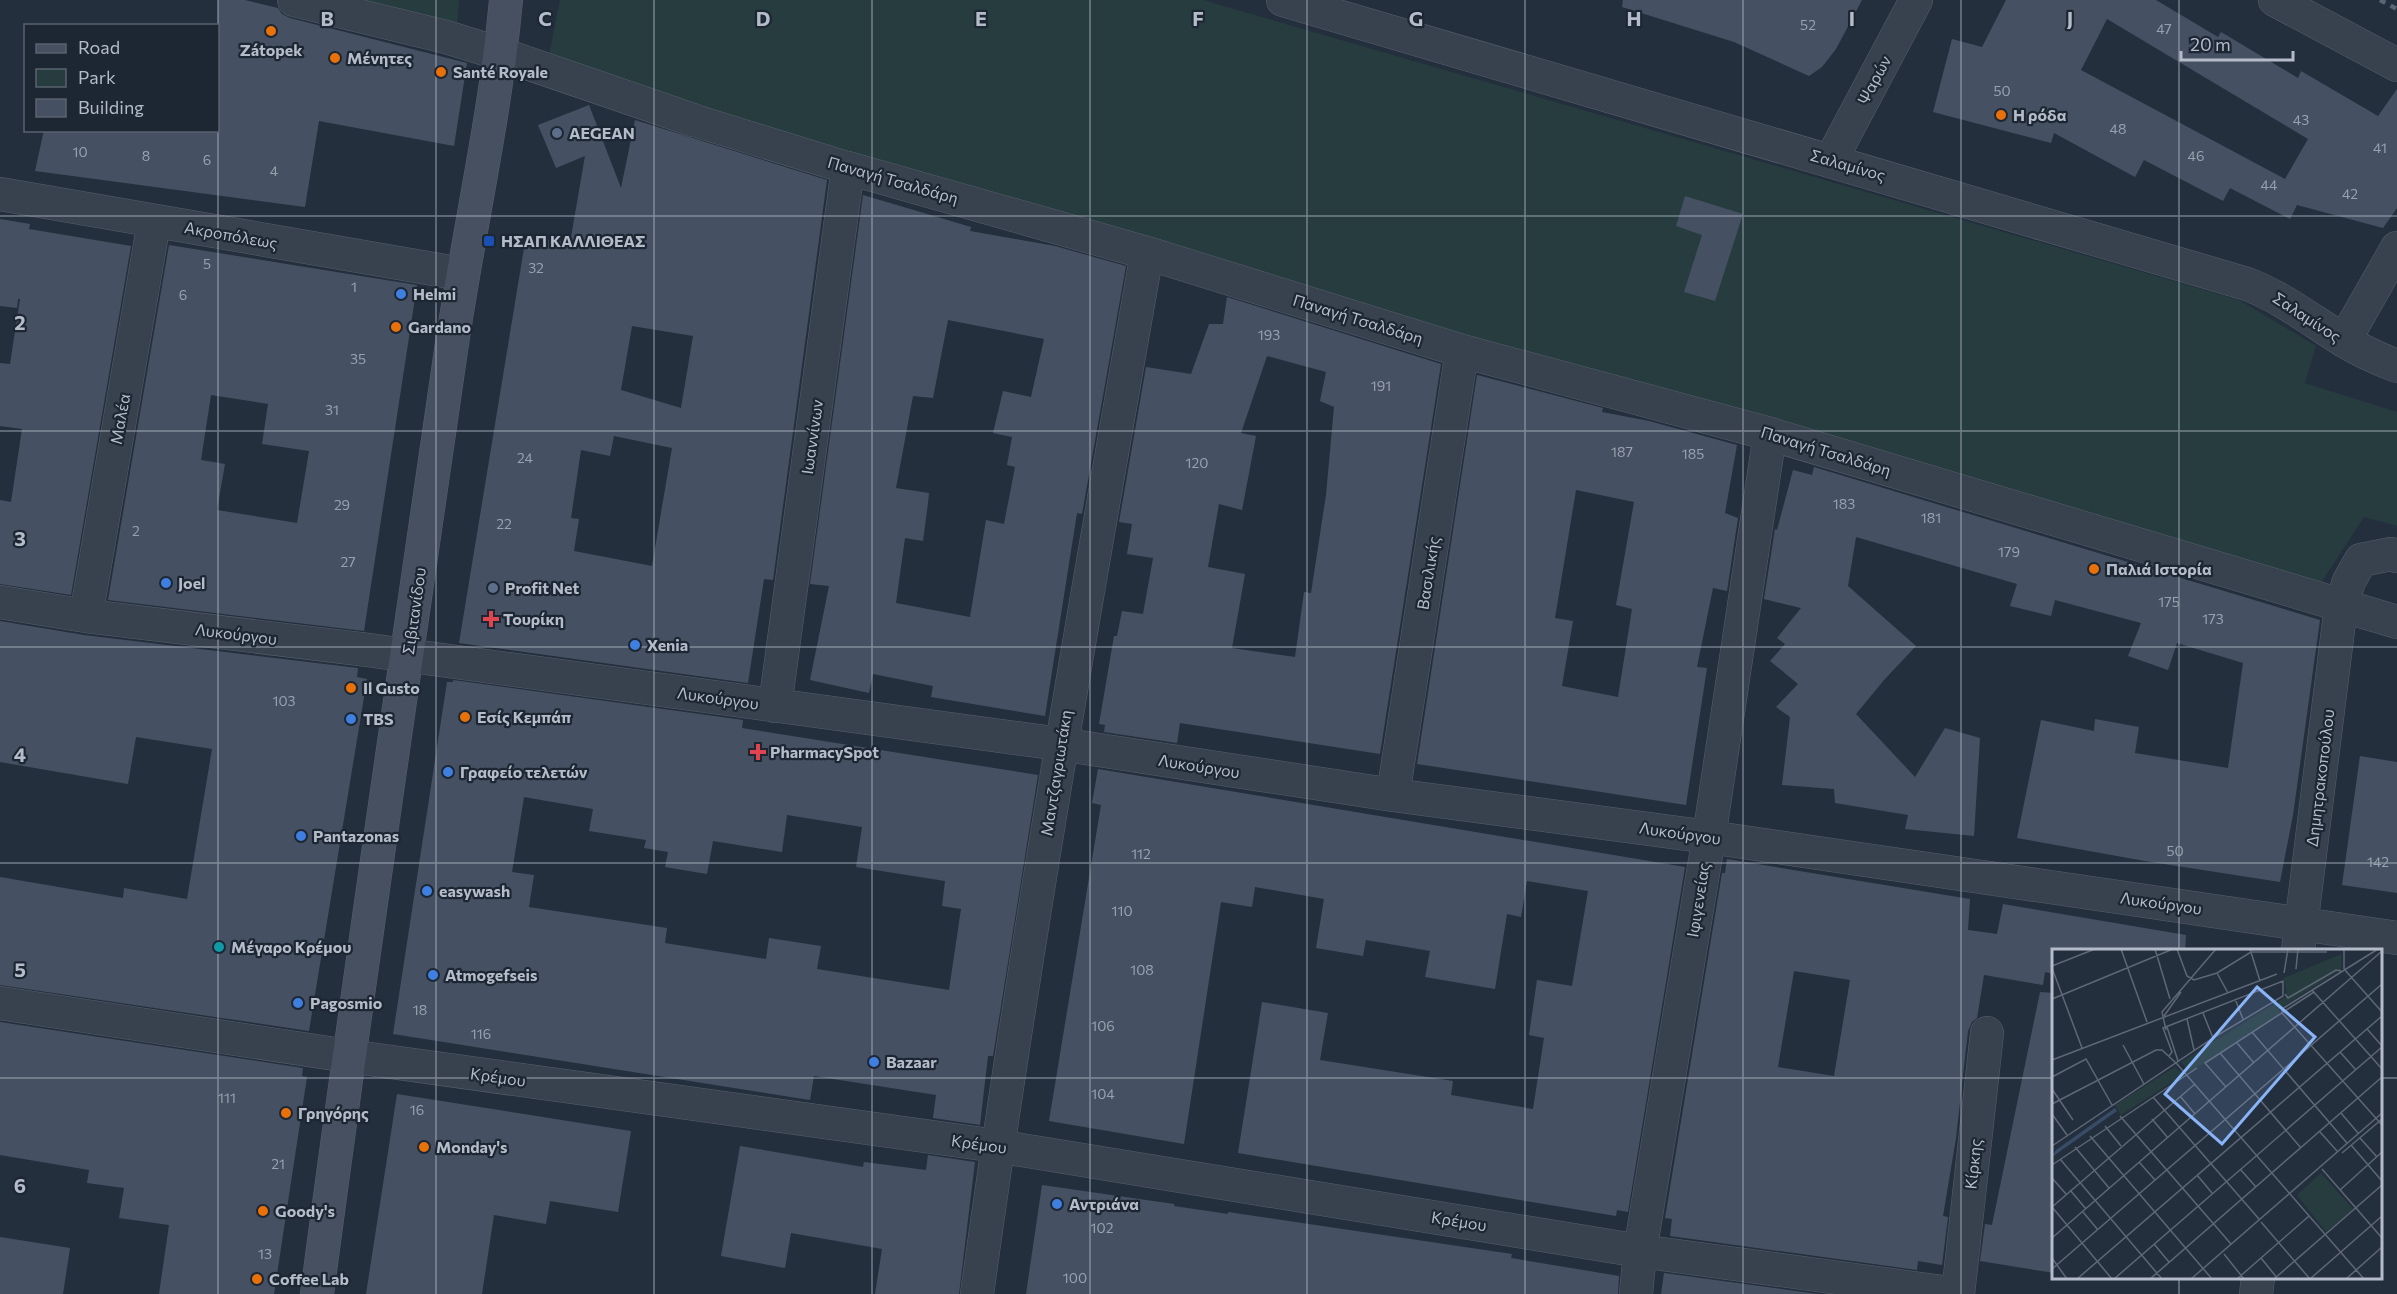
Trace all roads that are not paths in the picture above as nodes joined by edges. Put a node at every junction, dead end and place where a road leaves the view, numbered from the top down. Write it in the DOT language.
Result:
graph roads {
  1 [pos="294,0"];
  2 [pos="506,0"];
  3 [pos="1283,0"];
  4 [pos="1916,0"];
  5 [pos="2275,0"];
  6 [pos="501,54"];
  7 [pos="2397,65"];
  8 [pos="693,120"];
  9 [pos="1831,160"];
  10 [pos="849,168"];
  11 [pos="0,194"];
  12 [pos="154,222"];
  13 [pos="2397,248"];
  14 [pos="1147,253"];
  15 [pos="462,274"];
  16 [pos="2344,341"];
  17 [pos="1462,351"];
  18 [pos="2397,366"];
  19 [pos="1770,434"];
  20 [pos="2397,555"];
  21 [pos="0,602"];
  22 [pos="2341,606"];
  23 [pos="86,616"];
  24 [pos="2397,622"];
  25 [pos="407,656"];
  26 [pos="775,706"];
  27 [pos="1060,744"];
  28 [pos="1393,795"];
  29 [pos="1709,837"];
  30 [pos="2300,937"];
  31 [pos="2397,938"];
  32 [pos="0,1003"];
  33 [pos="1987,1033"];
  34 [pos="348,1056"];
  35 [pos="997,1146"];
  36 [pos="1640,1251"];
  37 [pos="2258,1279"];
  38 [pos="317,1294"];
  39 [pos="977,1294"];
  40 [pos="1636,1294"];
  41 [pos="1958,1294"];
  42 [pos="2256,1294"];
  1 -- 6 [label="street, Παναγή Τσαλδάρη"];
  2 -- 6 [label="main road, Σιβιτανίδου"];
  3 -- 9 [label="street, Σαλαμίνος"];
  4 -- 9 [label="street, Ψαρών"];
  5 -- 7 [label="street"];
  6 -- 8 [label="street, Παναγή Τσαλδάρη"];
  6 -- 15 [label="main road, Σιβιτανίδου"];
  8 -- 10 [label="street, Παναγή Τσαλδάρη"];
  9 -- 16 [label="street, Σαλαμίνος"];
  10 -- 14 [label="street, Παναγή Τσαλδάρη"];
  10 -- 26 [label="street, Ιωαννίνων"];
  11 -- 12 [label="street, Ακροπόλεως"];
  12 -- 15 [label="street, Ακροπόλεως"];
  12 -- 23 [label="street, Μαλέα"];
  13 -- 16 [label="street"];
  14 -- 17 [label="street, Παναγή Τσαλδάρη"];
  14 -- 27 [label="street, Μαντζαγριωτάκη"];
  15 -- 25 [label="main road, Σιβιτανίδου"];
  16 -- 18 [label="street, Σαλαμίνος"];
  17 -- 19 [label="street, Παναγή Τσαλδάρη"];
  17 -- 28 [label="street, Βασιλικής"];
  19 -- 22 [label="street, Παναγή Τσαλδάρη"];
  19 -- 29 [label="street, Ιφιγενείας"];
  20 -- 22 [label="street"];
  21 -- 23 [label="street, Λυκούργου"];
  22 -- 24 [label="street, Παναγή Τσαλδάρη"];
  22 -- 30 [label="street, Δημητρακοπούλου"];
  23 -- 25 [label="street, Λυκούργου"];
  25 -- 26 [label="street, Λυκούργου"];
  25 -- 34 [label="main road, Σιβιτανίδου"];
  26 -- 27 [label="street, Λυκούργου"];
  27 -- 28 [label="street, Λυκούργου"];
  27 -- 35 [label="street, Μαντζαγριωτάκη"];
  28 -- 29 [label="street, Λυκούργου"];
  29 -- 30 [label="street, Λυκούργου"];
  29 -- 36 [label="street, Ιφιγενείας"];
  30 -- 31 [label="street, Λυκούργου"];
  32 -- 34 [label="street, Κρέμου"];
  33 -- 41 [label="street, Κίρκης"];
  34 -- 35 [label="street, Κρέμου"];
  34 -- 38 [label="main road, Σιβιτανίδου"];
  35 -- 36 [label="street, Κρέμου"];
  35 -- 39 [label="street, Μαντζαγριωτάκη"];
  36 -- 40 [label="street, Ιφιγενείας"];
  36 -- 41 [label="street, Κρέμου"];
  37 -- 42 [label="street"];
}
